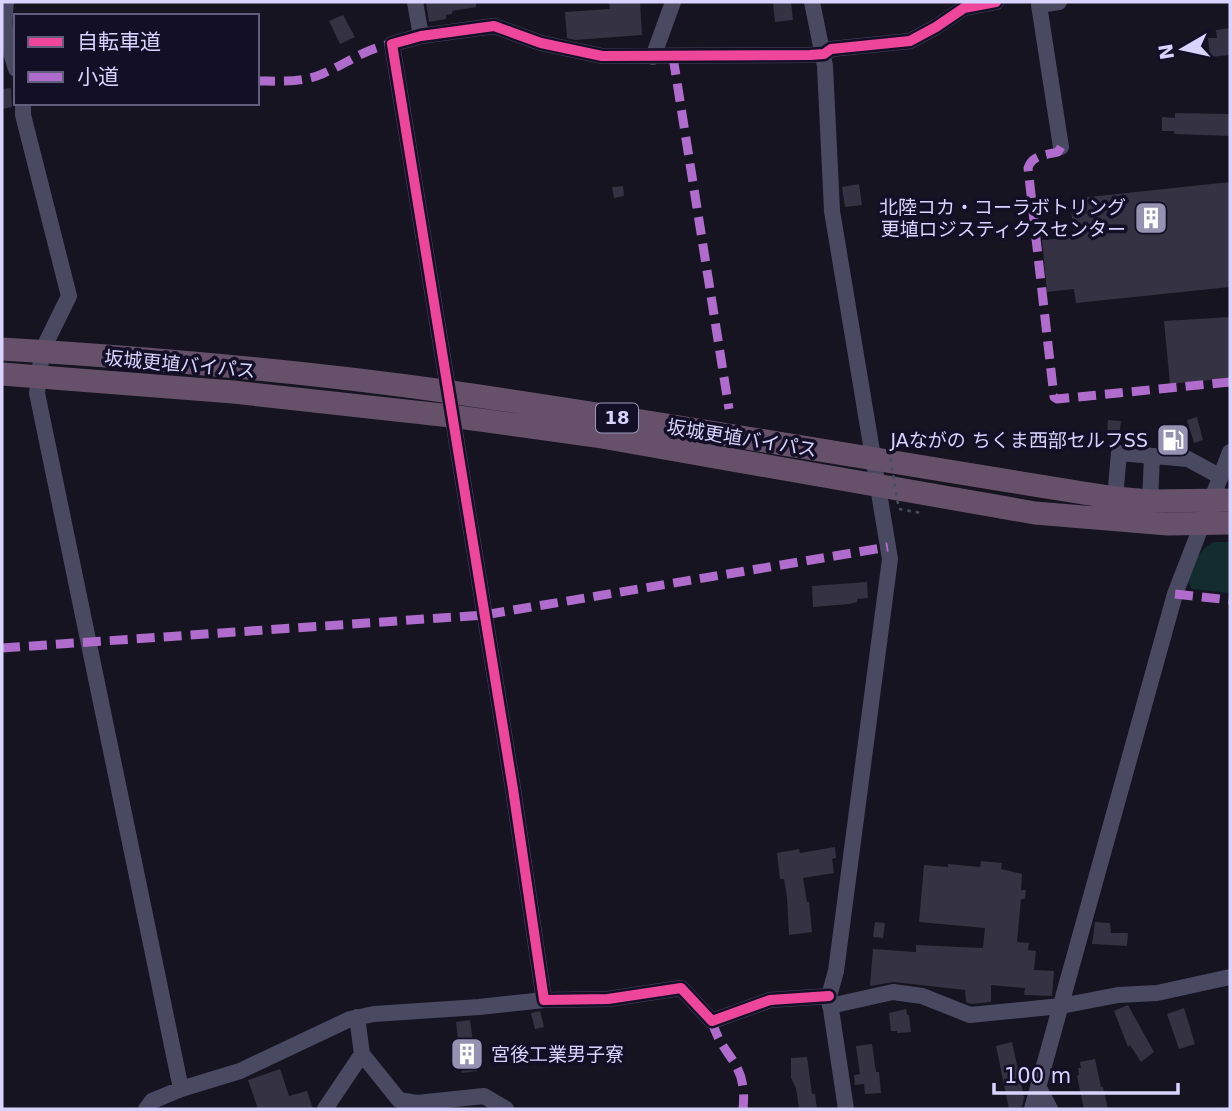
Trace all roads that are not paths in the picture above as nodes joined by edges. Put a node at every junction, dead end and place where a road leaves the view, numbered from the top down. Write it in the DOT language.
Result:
graph roads {
  1 [pos="6,2"];
  2 [pos="415,2"];
  3 [pos="673,2"];
  4 [pos="812,2"];
  5 [pos="996,2"];
  6 [pos="1059,2"];
  7 [pos="1037,3"];
  8 [pos="421,36"];
  9 [pos="824,54"];
  10 [pos="653,57"];
  11 [pos="14,63"];
  12 [pos="23,105"];
  13 [pos="1061,147"];
  14 [pos="2,349"];
  15 [pos="41,351"];
  16 [pos="2,374"];
  17 [pos="38,377"];
  18 [pos="449,392"];
  19 [pos="451,416"];
  20 [pos="1230,452"];
  21 [pos="881,455"];
  22 [pos="1152,456"];
  23 [pos="1221,477"];
  24 [pos="878,485"];
  25 [pos="1115,498"];
  26 [pos="1150,500"];
  27 [pos="1221,501"];
  28 [pos="1202,523"];
  29 [pos="1230,523"];
  30 [pos="1230,977"];
  31 [pos="544,1000"];
  32 [pos="829,1001"];
  33 [pos="1061,1006"];
  34 [pos="357,1017"];
  35 [pos="362,1054"];
  36 [pos="1039,1088"];
  37 [pos="181,1089"];
  38 [pos="146,1109"];
  39 [pos="325,1109"];
  40 [pos="506,1109"];
  41 [pos="846,1109"];
  42 [pos="1032,1109"];
  43 [pos="1050,1109"];
  1 -- 11 [label="street"];
  2 -- 8 [label="street"];
  3 -- 10 [label="street"];
  4 -- 9 [label="street"];
  5 -- 9 [label="street"];
  6 -- 7 [label="street"];
  7 -- 13 [label="street"];
  8 -- 10 [label="street"];
  8 -- 18 [label="street"];
  9 -- 10 [label="street"];
  9 -- 21 [label="street"];
  12 -- 15 [label="street"];
  14 -- 15 [label="highway, 坂城更埴バイパス / 18"];
  15 -- 17 [label="street"];
  15 -- 18 [label="highway, 坂城更埴バイパス / 18"];
  16 -- 17 [label="highway, 坂城更埴バイパス / 18"];
  17 -- 19 [label="highway, 坂城更埴バイパス / 18"];
  17 -- 37 [label="street"];
  18 -- 19 [label="street"];
  18 -- 21 [label="highway, 坂城更埴バイパス / 18"];
  19 -- 24 [label="highway, 坂城更埴バイパス / 18"];
  19 -- 31 [label="street"];
  20 -- 23 [label="street"];
  21 -- 24 [label="street"];
  21 -- 25 [label="highway, 坂城更埴バイパス / 18"];
  22 -- 23 [label="street"];
  22 -- 25 [label="street"];
  22 -- 26 [label="street"];
  23 -- 27 [label="street"];
  24 -- 28 [label="highway, 坂城更埴バイパス / 18"];
  24 -- 32 [label="street"];
  25 -- 26 [label="highway, 坂城更埴バイパス / 18"];
  26 -- 27 [label="highway, 坂城更埴バイパス / 18"];
  27 -- 28 [label="street"];
  28 -- 29 [label="highway, 坂城更埴バイパス / 18"];
  28 -- 33 [label="street"];
  30 -- 33 [label="street"];
  31 -- 32 [label="street"];
  31 -- 34 [label="street"];
  32 -- 33 [label="street"];
  32 -- 41 [label="street"];
  33 -- 36 [label="street"];
  34 -- 35 [label="street"];
  34 -- 37 [label="street"];
  35 -- 39 [label="street"];
  35 -- 40 [label="street"];
  36 -- 42 [label="street"];
  36 -- 43 [label="street"];
  37 -- 38 [label="street"];
}
